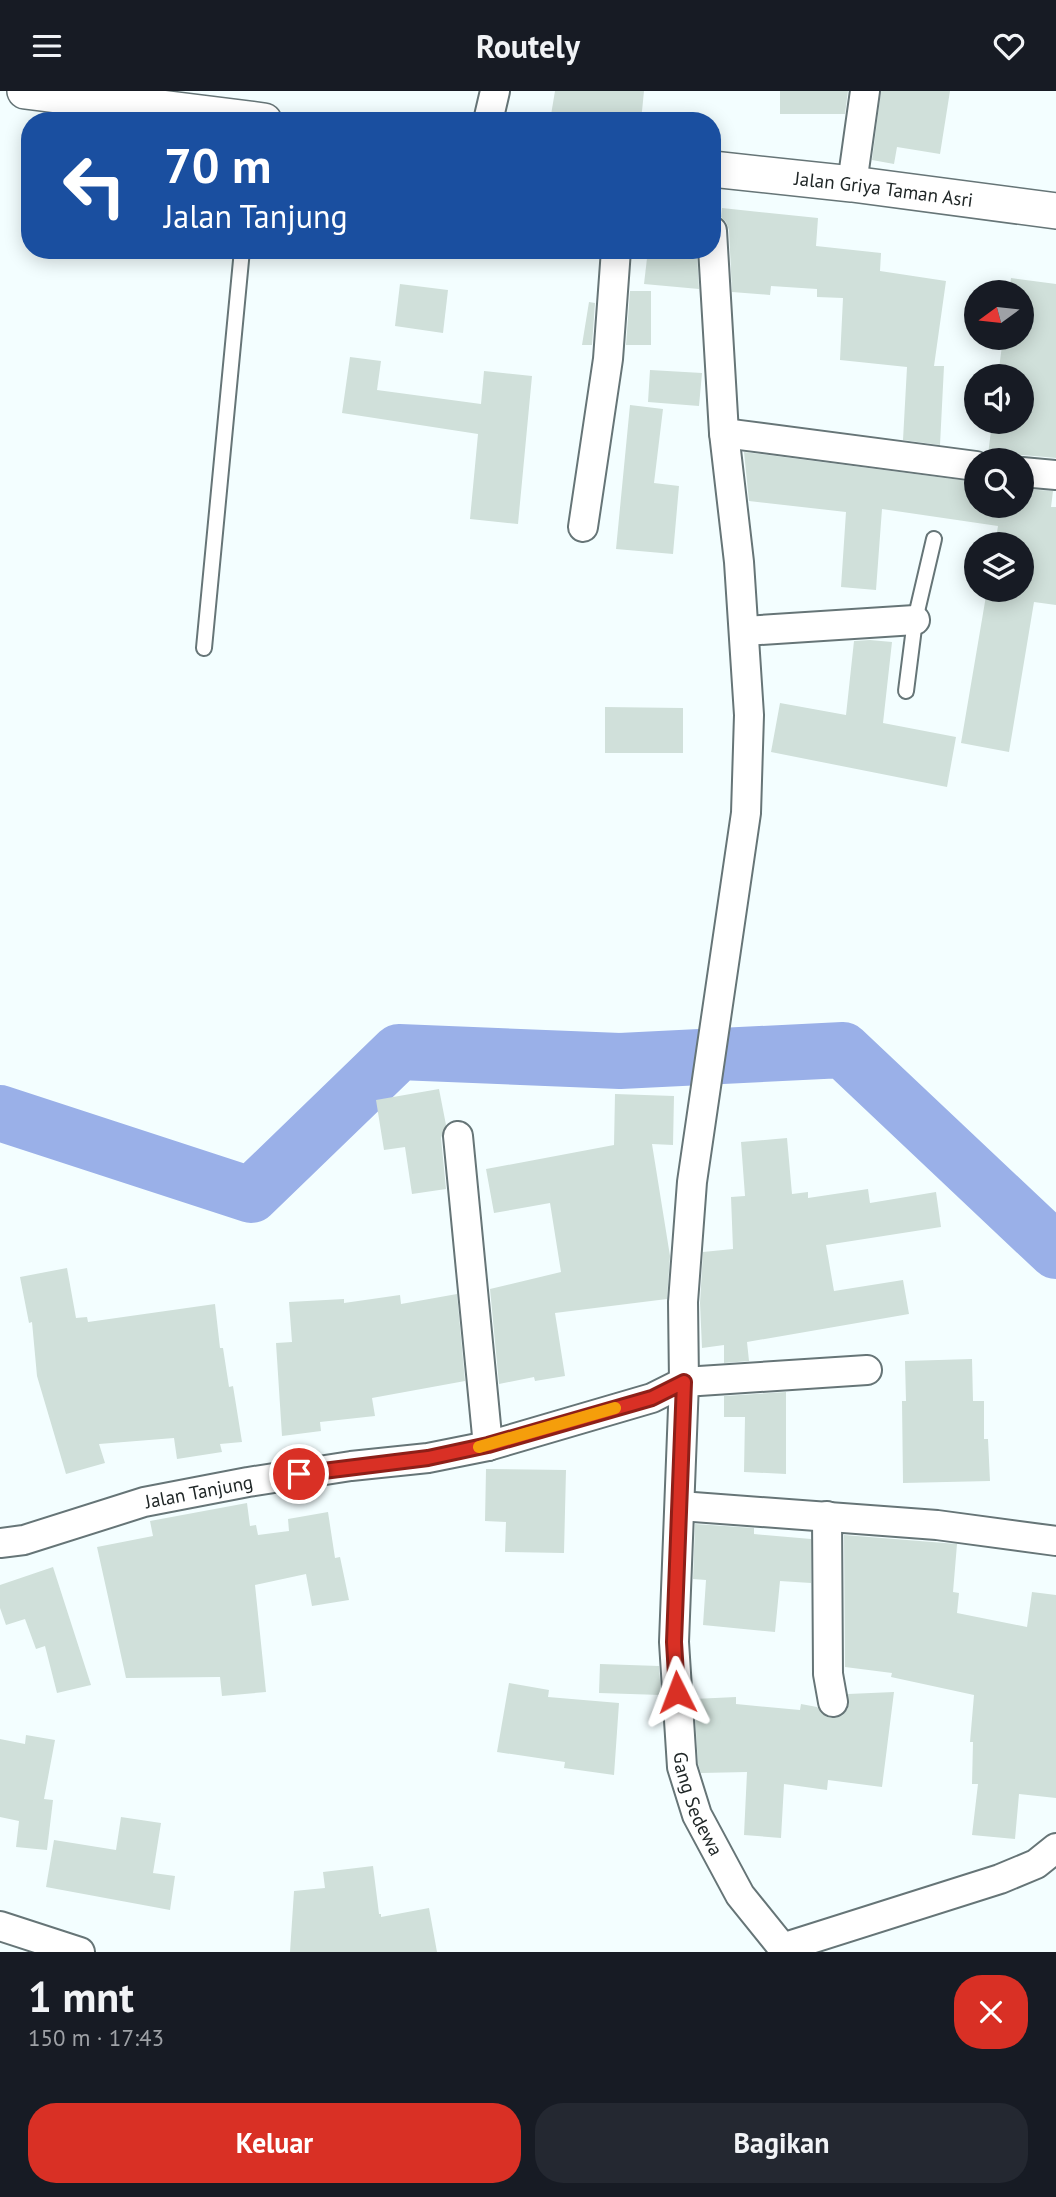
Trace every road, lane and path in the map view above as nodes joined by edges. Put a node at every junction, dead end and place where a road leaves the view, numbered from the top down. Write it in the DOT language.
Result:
graph roads {
  1 [pos="25,91"];
  2 [pos="495,91"];
  3 [pos="864,91"];
  4 [pos="193,112"];
  5 [pos="490,112"];
  6 [pos="721,170"];
  7 [pos="852,184"];
  8 [pos="1056,211"];
  9 [pos="241,259"];
  10 [pos="615,259"];
  11 [pos="714,259"];
  12 [pos="724,433"];
  13 [pos="964,464"];
  14 [pos="1034,472"];
  15 [pos="1056,475"];
  16 [pos="583,527"];
  17 [pos="934,539"];
  18 [pos="915,619"];
  19 [pos="745,631"];
  20 [pos="204,648"];
  21 [pos="905,691"];
  22 [pos="458,1136"];
  23 [pos="867,1370"];
  24 [pos="684,1382"];
  25 [pos="488,1445"];
  26 [pos="680,1506"];
  27 [pos="827,1516"];
  28 [pos="1056,1541"];
  29 [pos="0,1543"];
  30 [pos="833,1702"];
  31 [pos="1056,1848"];
  32 [pos="0,1926"];
  33 [pos="784,1950"];
  34 [pos="80,1952"];
  1 -- 4 [label="street"];
  2 -- 5 [label="street"];
  3 -- 7 [label="street"];
  6 -- 7 [label="street, Jalan Griya Taman Asri"];
  7 -- 8 [label="street, Jalan Griya Taman Asri"];
  9 -- 20 [label="lane"];
  10 -- 16 [label="street"];
  11 -- 12 [label="street, Gang Sedewa"];
  12 -- 13 [label="street"];
  12 -- 19 [label="street, Gang Sedewa"];
  14 -- 15 [label="street"];
  17 -- 18 [label="lane"];
  18 -- 19 [label="street"];
  18 -- 21 [label="lane"];
  19 -- 24 [label="street, Gang Sedewa"];
  22 -- 25 [label="street"];
  23 -- 24 [label="street"];
  24 -- 25 [label="street, Jalan Tanjung"];
  24 -- 26 [label="street, Gang Sedewa"];
  25 -- 29 [label="street, Jalan Tanjung"];
  26 -- 27 [label="street"];
  26 -- 33 [label="street, Gang Sedewa"];
  27 -- 28 [label="street"];
  27 -- 30 [label="street"];
  31 -- 33 [label="street"];
  32 -- 34 [label="street"];
}
